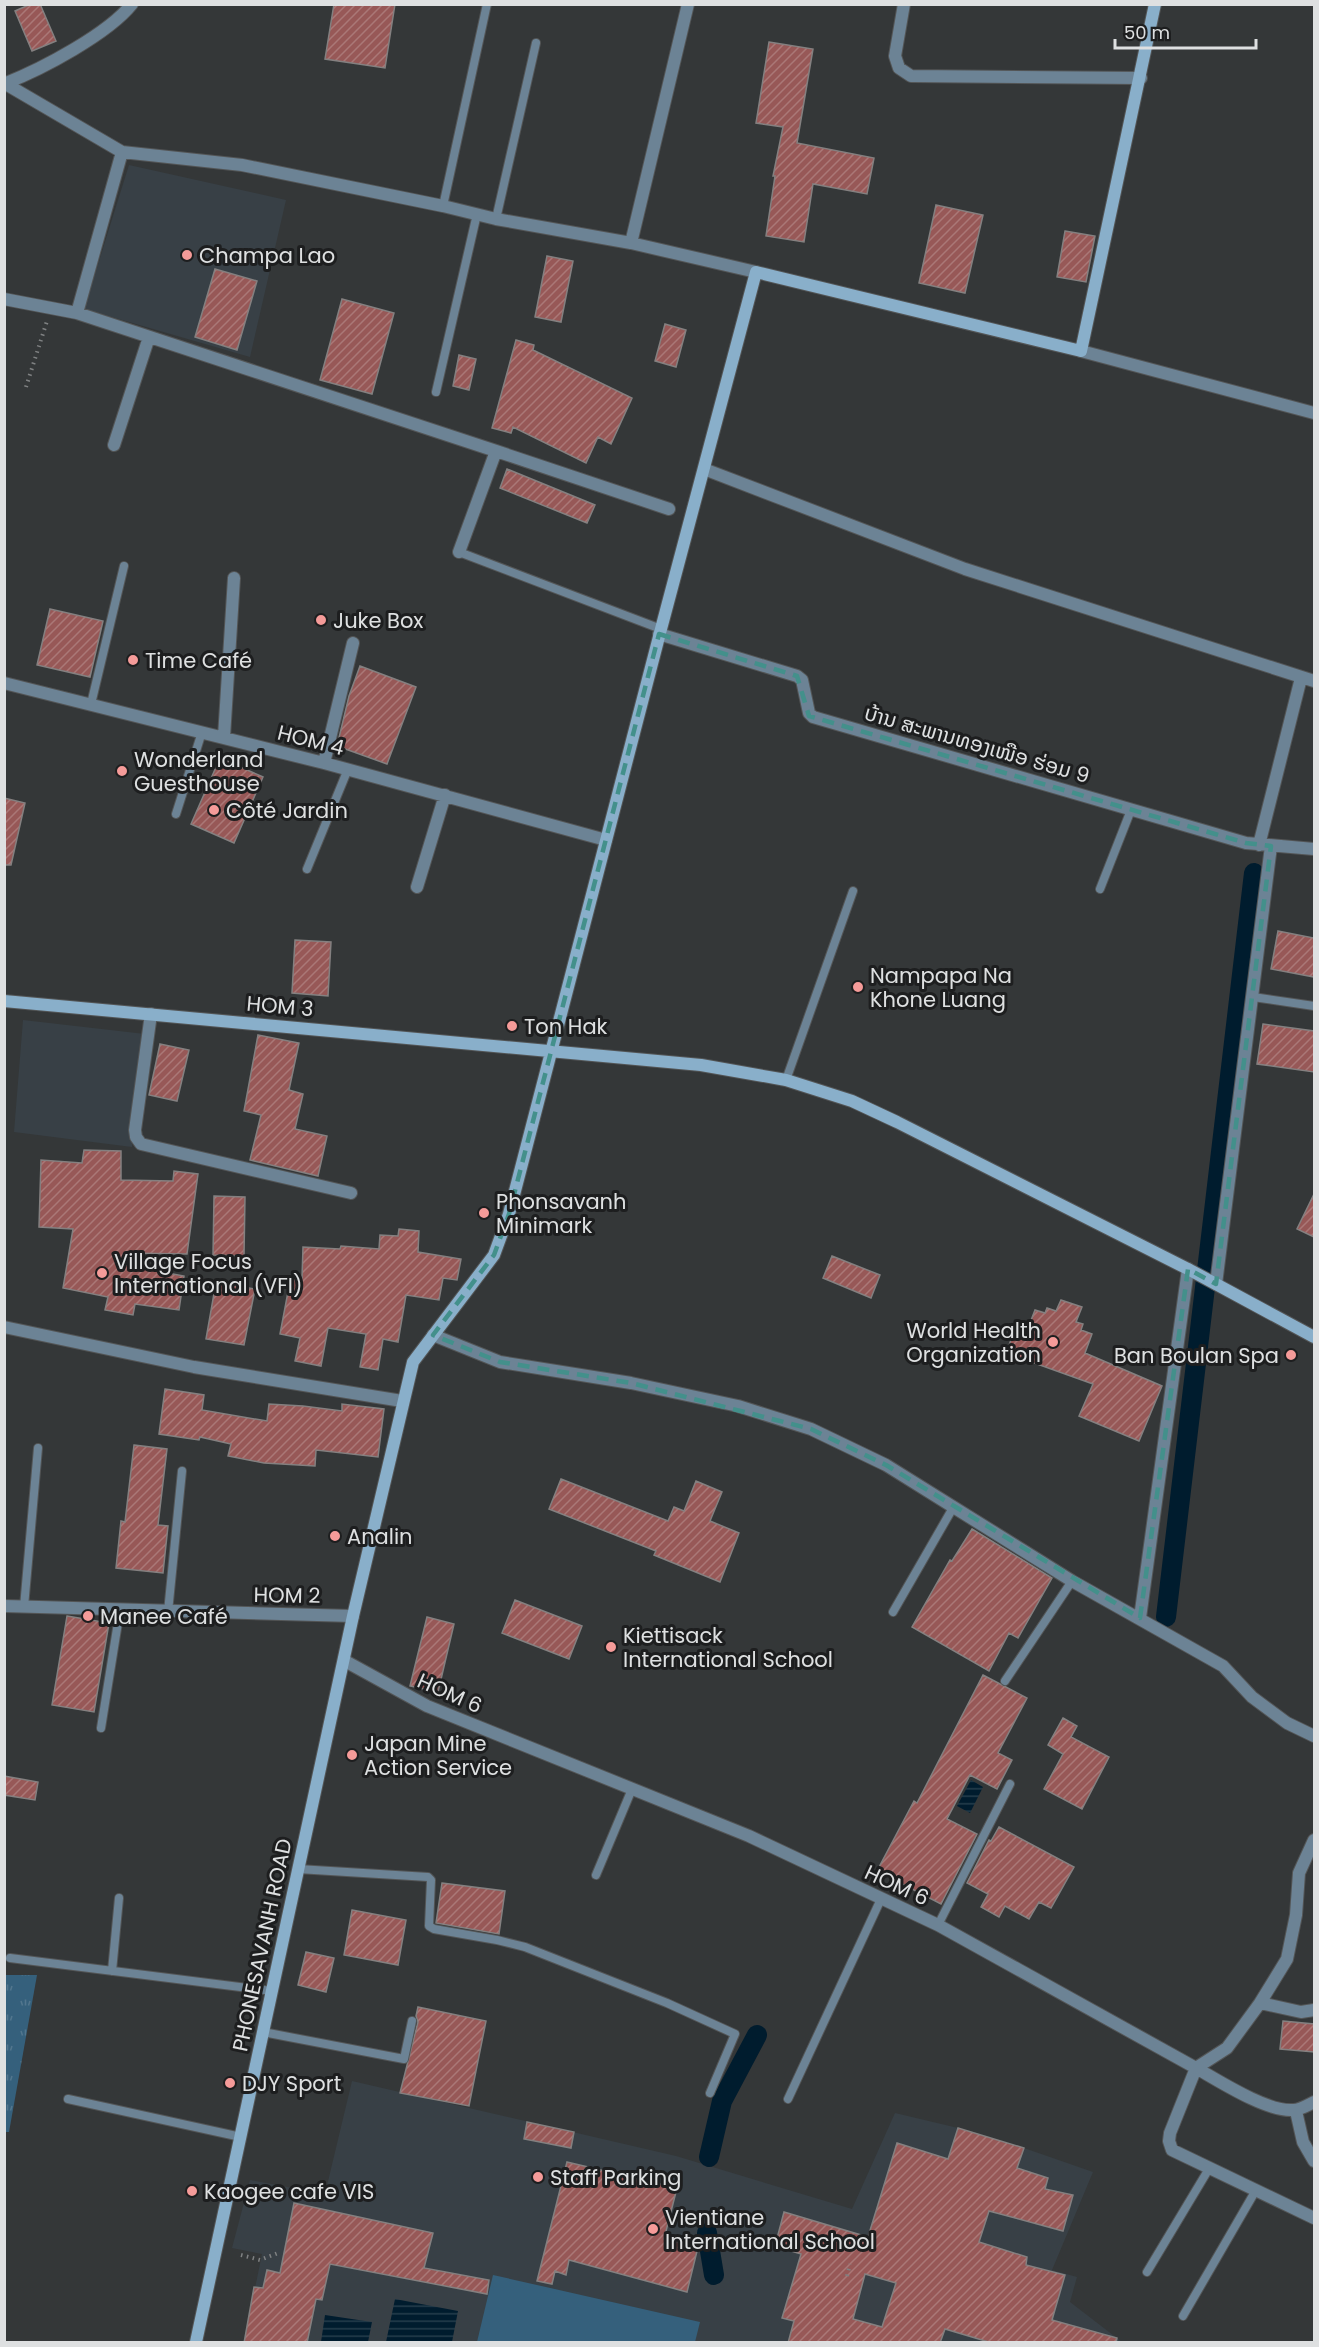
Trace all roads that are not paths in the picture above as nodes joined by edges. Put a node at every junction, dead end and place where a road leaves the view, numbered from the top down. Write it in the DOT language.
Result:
graph roads {
  1 [pos="132,4"];
  2 [pos="487,4"];
  3 [pos="688,4"];
  4 [pos="904,4"];
  5 [pos="1155,4"];
  6 [pos="536,43"];
  7 [pos="1141,78"];
  8 [pos="5,83"];
  9 [pos="122,152"];
  10 [pos="443,206"];
  11 [pos="477,214"];
  12 [pos="496,219"];
  13 [pos="632,243"];
  14 [pos="756,272"];
  15 [pos="4,300"];
  16 [pos="76,313"];
  17 [pos="149,337"];
  18 [pos="1081,351"];
  19 [pos="436,392"];
  20 [pos="1314,413"];
  21 [pos="114,445"];
  22 [pos="496,451"];
  23 [pos="704,469"];
  24 [pos="669,509"];
  25 [pos="459,552"];
  26 [pos="124,566"];
  27 [pos="234,578"];
  28 [pos="660,632"];
  29 [pos="353,643"];
  30 [pos="1301,678"];
  31 [pos="1314,681"];
  32 [pos="4,683"];
  33 [pos="91,704"];
  34 [pos="202,732"];
  35 [pos="224,737"];
  36 [pos="324,763"];
  37 [pos="348,769"];
  38 [pos="445,795"];
  39 [pos="1131,810"];
  40 [pos="176,814"];
  41 [pos="606,840"];
  42 [pos="1265,846"];
  43 [pos="1314,849"];
  44 [pos="308,869"];
  45 [pos="417,887"];
  46 [pos="1100,890"];
  47 [pos="853,891"];
  48 [pos="1253,998"];
  49 [pos="4,1001"];
  50 [pos="1314,1006"];
  51 [pos="151,1014"];
  52 [pos="551,1051"];
  53 [pos="786,1080"];
  54 [pos="351,1193"];
  55 [pos="1188,1269"];
  56 [pos="1216,1284"];
  57 [pos="4,1326"];
  58 [pos="433,1335"];
  59 [pos="1314,1337"];
  60 [pos="402,1401"];
  61 [pos="38,1448"];
  62 [pos="182,1471"];
  63 [pos="954,1506"];
  64 [pos="1072,1581"];
  65 [pos="4,1606"];
  66 [pos="24,1607"];
  67 [pos="120,1610"];
  68 [pos="168,1612"];
  69 [pos="893,1612"];
  70 [pos="353,1616"];
  71 [pos="1140,1618"];
  72 [pos="345,1661"];
  73 [pos="1005,1681"];
  74 [pos="101,1728"];
  75 [pos="1314,1736"];
  76 [pos="1010,1784"];
  77 [pos="632,1789"];
  78 [pos="1314,1839"];
  79 [pos="298,1869"];
  80 [pos="596,1875"];
  81 [pos="119,1898"];
  82 [pos="881,1899"];
  83 [pos="938,1925"];
  84 [pos="10,1958"];
  85 [pos="112,1971"];
  86 [pos="272,1991"];
  87 [pos="1260,2003"];
  88 [pos="1314,2010"];
  89 [pos="412,2021"];
  90 [pos="263,2032"];
  91 [pos="1196,2068"];
  92 [pos="710,2093"];
  93 [pos="68,2099"];
  94 [pos="788,2099"];
  95 [pos="1314,2102"];
  96 [pos="1296,2110"];
  97 [pos="241,2137"];
  98 [pos="1314,2161"];
  99 [pos="1210,2167"];
  100 [pos="1256,2190"];
  101 [pos="1314,2218"];
  102 [pos="1147,2272"];
  103 [pos="1183,2316"];
  104 [pos="196,2343"];
  1 -- 8 [label="street"];
  2 -- 10 [label="lane"];
  3 -- 13 [label="street"];
  4 -- 7 [label="street"];
  5 -- 7 [label="street"];
  6 -- 12 [label="lane"];
  7 -- 18 [label="street"];
  8 -- 9 [label="street"];
  9 -- 10 [label="street"];
  9 -- 16 [label="street"];
  10 -- 11 [label="street"];
  11 -- 12 [label="street"];
  11 -- 19 [label="lane"];
  12 -- 13 [label="street"];
  13 -- 14 [label="street"];
  14 -- 18 [label="street"];
  14 -- 23 [label="street, PHONESAVANH ROAD"];
  15 -- 16 [label="street"];
  16 -- 17 [label="street"];
  17 -- 21 [label="street"];
  17 -- 22 [label="street"];
  18 -- 20 [label="street"];
  22 -- 24 [label="street"];
  22 -- 25 [label="street"];
  23 -- 28 [label="street, PHONESAVANH ROAD"];
  23 -- 30 [label="street"];
  25 -- 28 [label="lane"];
  26 -- 33 [label="lane"];
  27 -- 35 [label="street"];
  28 -- 39 [label="street, ບ້ານ ສະພານທອງເໜືອ ຮ່ອມ 9"];
  28 -- 41 [label="street, PHONESAVANH ROAD"];
  29 -- 36 [label="street"];
  30 -- 31 [label="street"];
  30 -- 42 [label="street"];
  32 -- 33 [label="street, HOM 4"];
  33 -- 34 [label="street, HOM 4"];
  34 -- 35 [label="street, HOM 4"];
  34 -- 40 [label="lane"];
  35 -- 36 [label="street, HOM 4"];
  36 -- 37 [label="street, HOM 4"];
  37 -- 38 [label="street, HOM 4"];
  37 -- 44 [label="lane"];
  38 -- 41 [label="street, HOM 4"];
  38 -- 45 [label="street"];
  39 -- 42 [label="street, ບ້ານ ສະພານທອງເໜືອ ຮ່ອມ 9"];
  39 -- 46 [label="lane"];
  41 -- 52 [label="street, PHONESAVANH ROAD"];
  42 -- 43 [label="street, ບ້ານ ສະພານທອງເໜືອ ຮ່ອມ 9"];
  42 -- 48 [label="street"];
  47 -- 53 [label="lane"];
  48 -- 50 [label="lane"];
  48 -- 56 [label="street"];
  49 -- 51 [label="street, HOM 3"];
  51 -- 52 [label="street, HOM 3"];
  51 -- 54 [label="street"];
  52 -- 53 [label="street, HOM 3"];
  52 -- 58 [label="street, PHONESAVANH ROAD"];
  53 -- 55 [label="street, HOM 3"];
  55 -- 56 [label="street, HOM 3"];
  55 -- 71 [label="street"];
  56 -- 59 [label="street, HOM 3"];
  57 -- 60 [label="street"];
  58 -- 60 [label="street, PHONESAVANH ROAD"];
  58 -- 63 [label="street"];
  60 -- 70 [label="street, PHONESAVANH ROAD"];
  61 -- 66 [label="lane"];
  62 -- 68 [label="lane"];
  63 -- 64 [label="street"];
  63 -- 69 [label="lane"];
  64 -- 71 [label="street"];
  64 -- 73 [label="lane"];
  65 -- 66 [label="street, HOM 2"];
  66 -- 67 [label="street, HOM 2"];
  67 -- 68 [label="street, HOM 2"];
  67 -- 74 [label="lane"];
  68 -- 70 [label="street, HOM 2"];
  70 -- 72 [label="street, PHONESAVANH ROAD"];
  71 -- 75 [label="street"];
  72 -- 77 [label="street, HOM 6"];
  72 -- 79 [label="street, PHONESAVANH ROAD"];
  76 -- 83 [label="lane"];
  77 -- 80 [label="lane"];
  77 -- 82 [label="street, HOM 6"];
  78 -- 87 [label="street"];
  79 -- 86 [label="street, PHONESAVANH ROAD"];
  79 -- 92 [label="lane"];
  81 -- 85 [label="lane"];
  82 -- 83 [label="street, HOM 6"];
  82 -- 94 [label="lane"];
  83 -- 91 [label="street, HOM 6"];
  84 -- 85 [label="lane"];
  85 -- 86 [label="lane"];
  86 -- 90 [label="street, PHONESAVANH ROAD"];
  87 -- 88 [label="street"];
  87 -- 91 [label="street"];
  89 -- 90 [label="lane"];
  90 -- 97 [label="street, PHONESAVANH ROAD"];
  91 -- 96 [label="street, HOM 6"];
  91 -- 99 [label="street"];
  93 -- 97 [label="lane"];
  95 -- 96 [label="street"];
  96 -- 98 [label="street"];
  97 -- 104 [label="street, PHONESAVANH ROAD"];
  99 -- 100 [label="street"];
  99 -- 102 [label="lane"];
  100 -- 101 [label="street"];
  100 -- 103 [label="lane"];
}
